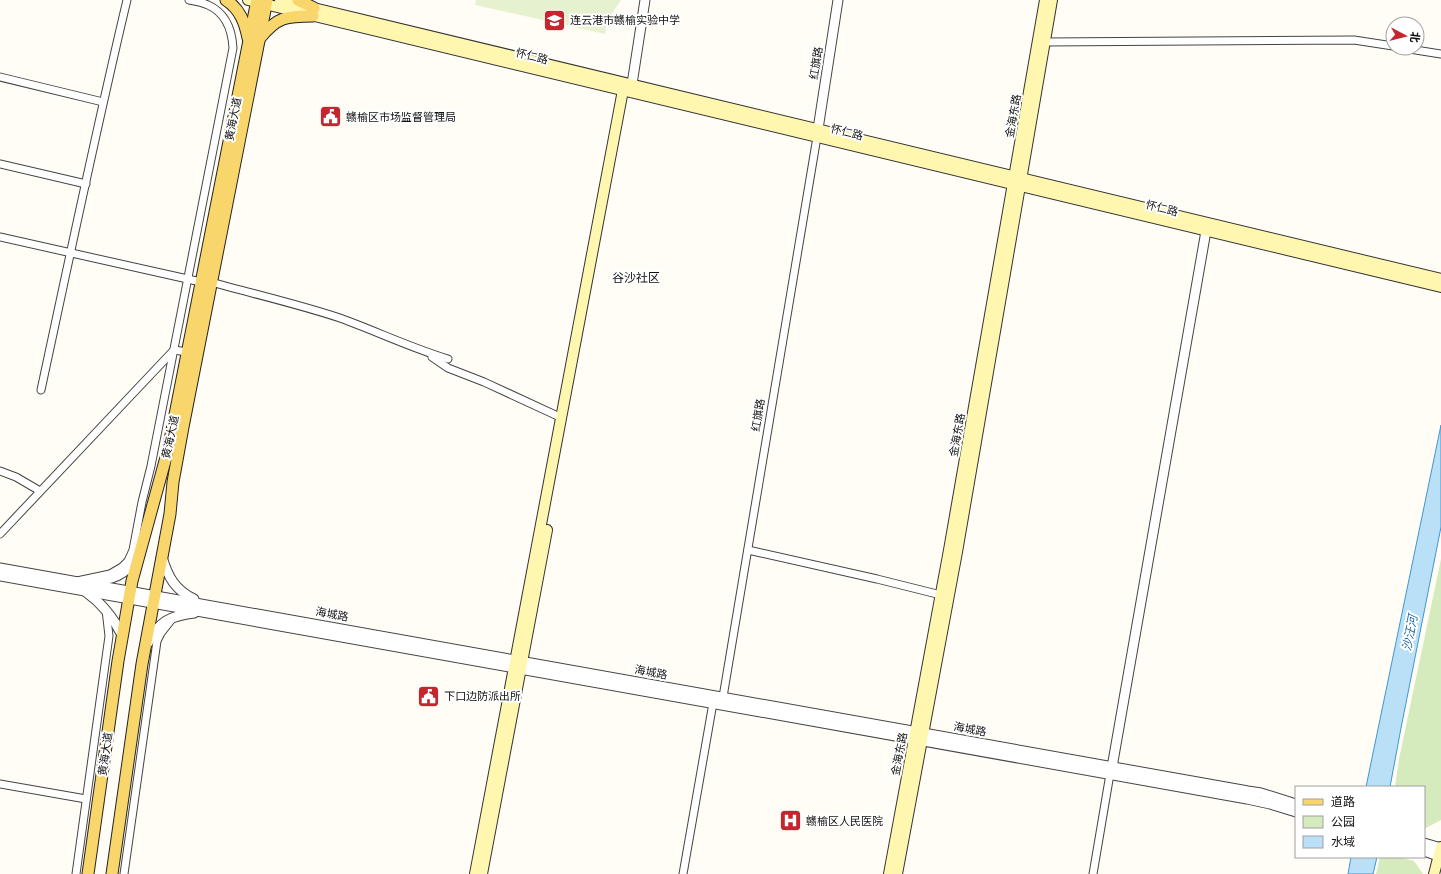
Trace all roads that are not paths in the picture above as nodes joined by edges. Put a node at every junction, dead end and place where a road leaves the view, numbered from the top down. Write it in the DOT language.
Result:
graph roads {
  1 [pos="127,0"];
  2 [pos="189,0"];
  3 [pos="226,0"];
  4 [pos="280,0"];
  5 [pos="298,0"];
  6 [pos="645,0"];
  7 [pos="838,0"];
  8 [pos="1045,0"];
  9 [pos="1052,0"];
  10 [pos="259,1"];
  11 [pos="313,8"];
  12 [pos="254,41"];
  13 [pos="1045,42"];
  14 [pos="1385,45"];
  15 [pos="1425,51"];
  16 [pos="1441,54"];
  17 [pos="0,77"];
  18 [pos="627,88"];
  19 [pos="103,102"];
  20 [pos="817,133"];
  21 [pos="0,164"];
  22 [pos="1017,181"];
  23 [pos="86,184"];
  24 [pos="1206,231"];
  25 [pos="0,237"];
  26 [pos="71,253"];
  27 [pos="188,279"];
  28 [pos="1441,279"];
  29 [pos="206,282"];
  30 [pos="1441,287"];
  31 [pos="174,350"];
  32 [pos="187,352"];
  33 [pos="424,352"];
  34 [pos="448,359"];
  35 [pos="41,390"];
  36 [pos="562,418"];
  37 [pos="0,471"];
  38 [pos="40,491"];
  39 [pos="0,534"];
  40 [pos="748,550"];
  41 [pos="139,553"];
  42 [pos="162,555"];
  43 [pos="0,568"];
  44 [pos="0,576"];
  45 [pos="76,581"];
  46 [pos="85,587"];
  47 [pos="130,595"];
  48 [pos="941,596"];
  49 [pos="154,599"];
  50 [pos="202,604"];
  51 [pos="105,608"];
  52 [pos="207,612"];
  53 [pos="174,616"];
  54 [pos="122,635"];
  55 [pos="145,650"];
  56 [pos="518,664"];
  57 [pos="723,697"];
  58 [pos="713,703"];
  59 [pos="918,736"];
  60 [pos="1111,771"];
  61 [pos="0,784"];
  62 [pos="100,790"];
  63 [pos="86,799"];
  64 [pos="1295,804"];
  65 [pos="97,811"];
  66 [pos="1295,812"];
  67 [pos="1425,843"];
  68 [pos="1425,851"];
  69 [pos="1441,851"];
  70 [pos="76,874"];
  71 [pos="88,874"];
  72 [pos="112,874"];
  73 [pos="124,874"];
  74 [pos="475,874"];
  75 [pos="482,874"];
  76 [pos="683,874"];
  77 [pos="889,874"];
  78 [pos="897,874"];
  79 [pos="1093,874"];
  80 [pos="1434,874"];
  1 -- 19 [label="street"];
  2 -- 27 [label="street"];
  3 -- 12 [label="main road"];
  4 -- 11 [label="main road, 怀仁路"];
  5 -- 11 [label="main road"];
  6 -- 18 [label="street"];
  7 -- 20 [label="street, 红旗路"];
  8 -- 22 [label="main road, 金海东路"];
  9 -- 13 [label="main road, 金海东路"];
  10 -- 11 [label="main road, 怀仁路"];
  10 -- 12 [label="main road, 黄海大道"];
  11 -- 12 [label="main road"];
  11 -- 18 [label="main road, 怀仁路"];
  12 -- 29 [label="main road, 黄海大道"];
  13 -- 14 [label="street"];
  13 -- 22 [label="main road, 金海东路"];
  15 -- 16 [label="street"];
  17 -- 19 [label="street"];
  18 -- 20 [label="main road, 怀仁路"];
  18 -- 36 [label="main road"];
  18 -- 56 [label="main road"];
  19 -- 23 [label="street"];
  20 -- 22 [label="main road, 怀仁路"];
  20 -- 40 [label="street, 红旗路"];
  21 -- 23 [label="street"];
  22 -- 24 [label="main road, 怀仁路"];
  22 -- 28 [label="main road, 怀仁路"];
  22 -- 48 [label="main road, 金海东路"];
  22 -- 59 [label="main road, 金海东路"];
  23 -- 26 [label="street"];
  24 -- 30 [label="main road, 怀仁路"];
  24 -- 60 [label="street"];
  25 -- 26 [label="street"];
  26 -- 27 [label="street"];
  26 -- 35 [label="street"];
  27 -- 29 [label="street"];
  27 -- 31 [label="street"];
  29 -- 32 [label="main road, 黄海大道"];
  29 -- 33 [label="street"];
  29 -- 42 [label="main road, 黄海大道"];
  31 -- 32 [label="street"];
  31 -- 38 [label="street"];
  31 -- 45 [label="street"];
  32 -- 41 [label="main road, 黄海大道"];
  33 -- 34 [label="street"];
  33 -- 36 [label="street"];
  36 -- 56 [label="main road"];
  37 -- 38 [label="street"];
  38 -- 39 [label="street"];
  40 -- 48 [label="street"];
  40 -- 57 [label="street, 红旗路"];
  41 -- 46 [label="street"];
  41 -- 47 [label="main road, 黄海大道"];
  42 -- 49 [label="main road, 黄海大道"];
  42 -- 50 [label="street"];
  43 -- 45 [label="street, 海城路"];
  44 -- 46 [label="street, 海城路"];
  45 -- 46 [label="street, 海城路"];
  46 -- 47 [label="street, 海城路"];
  46 -- 51 [label="street"];
  47 -- 49 [label="street, 海城路"];
  47 -- 54 [label="main road, 黄海大道"];
  48 -- 59 [label="main road, 金海东路"];
  49 -- 50 [label="street, 海城路"];
  49 -- 52 [label="street, 海城路"];
  49 -- 55 [label="main road, 黄海大道"];
  50 -- 56 [label="street, 海城路"];
  51 -- 54 [label="street"];
  51 -- 63 [label="street"];
  52 -- 53 [label="street"];
  52 -- 56 [label="street, 海城路"];
  53 -- 55 [label="street"];
  53 -- 73 [label="street"];
  54 -- 62 [label="main road, 黄海大道"];
  55 -- 72 [label="main road, 黄海大道"];
  56 -- 57 [label="street, 海城路"];
  56 -- 58 [label="street, 海城路"];
  56 -- 74 [label="main road"];
  56 -- 75 [label="main road"];
  57 -- 59 [label="street, 海城路"];
  58 -- 59 [label="street, 海城路"];
  58 -- 76 [label="street"];
  59 -- 60 [label="street, 海城路"];
  59 -- 77 [label="main road, 金海东路"];
  59 -- 78 [label="main road, 金海东路"];
  60 -- 64 [label="street, 海城路"];
  60 -- 66 [label="street, 海城路"];
  60 -- 79 [label="street"];
  61 -- 63 [label="street"];
  62 -- 63 [label="street"];
  62 -- 65 [label="main road, 黄海大道"];
  63 -- 65 [label="street"];
  63 -- 70 [label="street"];
  65 -- 71 [label="main road, 黄海大道"];
  67 -- 69 [label="street"];
  68 -- 69 [label="street"];
  69 -- 80 [label="main road"];
}
